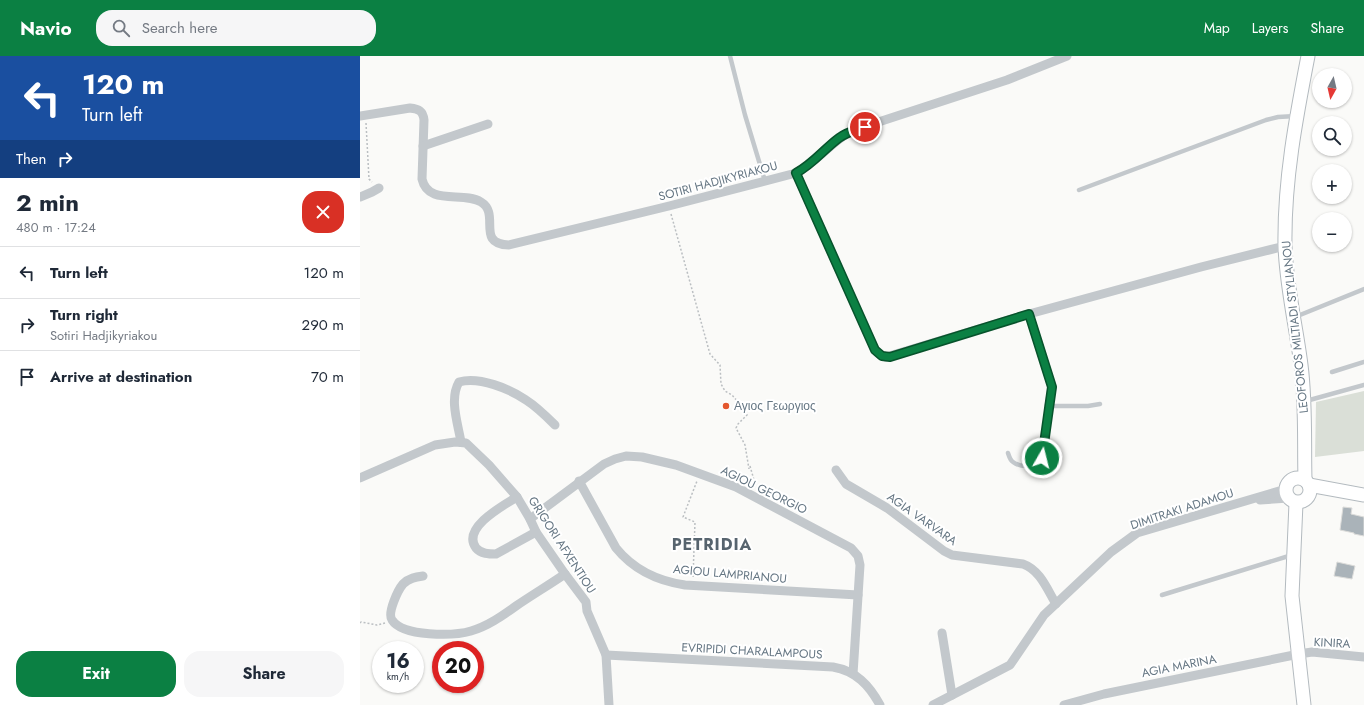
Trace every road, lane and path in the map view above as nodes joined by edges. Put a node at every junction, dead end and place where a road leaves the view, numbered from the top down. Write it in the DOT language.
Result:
graph roads {
  1 [pos="730,56"];
  2 [pos="1067,56"];
  3 [pos="1308,56"];
  4 [pos="363,116"];
  5 [pos="1297,116"];
  6 [pos="488,124"];
  7 [pos="423,146"];
  8 [pos="796,173"];
  9 [pos="765,181"];
  10 [pos="379,188"];
  11 [pos="1079,190"];
  12 [pos="360,197"];
  13 [pos="669,206"];
  14 [pos="1285,246"];
  15 [pos="1364,289"];
  16 [pos="1029,314"];
  17 [pos="1294,317"];
  18 [pos="1364,362"];
  19 [pos="1332,372"];
  20 [pos="1364,385"];
  21 [pos="1304,401"];
  22 [pos="1100,404"];
  23 [pos="1049,406"];
  24 [pos="555,425"];
  25 [pos="461,442"];
  26 [pos="1008,453"];
  27 [pos="748,464"];
  28 [pos="749,469"];
  29 [pos="836,470"];
  30 [pos="700,474"];
  31 [pos="360,478"];
  32 [pos="754,480"];
  33 [pos="579,482"];
  34 [pos="1298,490"];
  35 [pos="1364,496"];
  36 [pos="517,497"];
  37 [pos="530,519"];
  38 [pos="536,532"];
  39 [pos="1294,553"];
  40 [pos="565,574"];
  41 [pos="423,576"];
  42 [pos="692,585"];
  43 [pos="858,595"];
  44 [pos="1162,595"];
  45 [pos="1056,604"];
  46 [pos="392,620"];
  47 [pos="360,623"];
  48 [pos="942,633"];
  49 [pos="1298,654"];
  50 [pos="606,655"];
  51 [pos="1364,657"];
  52 [pos="853,674"];
  53 [pos="952,696"];
  54 [pos="609,705"];
  55 [pos="880,705"];
  56 [pos="933,705"];
  57 [pos="1064,705"];
  58 [pos="1304,705"];
  1 -- 9 [label="lane"];
  2 -- 8 [label="street, SOTIRI HADJIKYRIAKOU"];
  3 -- 5 [label="main road, LEOFOROS MILTIADI STYLIANOU"];
  4 -- 7 [label="street"];
  4 -- 10 [label="path"];
  5 -- 11 [label="lane"];
  5 -- 14 [label="main road, LEOFOROS MILTIADI STYLIANOU"];
  6 -- 7 [label="street"];
  7 -- 13 [label="street, SOTIRI HADJIKYRIAKOU"];
  8 -- 9 [label="street, SOTIRI HADJIKYRIAKOU"];
  8 -- 16 [label="street"];
  9 -- 13 [label="street, SOTIRI HADJIKYRIAKOU"];
  10 -- 12 [label="street"];
  13 -- 27 [label="path"];
  14 -- 16 [label="street"];
  14 -- 17 [label="main road, LEOFOROS MILTIADI STYLIANOU"];
  15 -- 17 [label="lane"];
  16 -- 23 [label="street"];
  17 -- 21 [label="main road, LEOFOROS MILTIADI STYLIANOU"];
  18 -- 19 [label="lane"];
  20 -- 21 [label="lane"];
  21 -- 34 [label="main road, LEOFOROS MILTIADI STYLIANOU"];
  22 -- 23 [label="lane"];
  23 -- 26 [label="lane"];
  24 -- 25 [label="street"];
  25 -- 31 [label="street"];
  25 -- 36 [label="street, GRIGORI AFXENTIOU"];
  27 -- 28 [label="path"];
  27 -- 32 [label="path"];
  29 -- 45 [label="street, AGIA VARVARA"];
  30 -- 33 [label="street, AGIOU GEORGIO"];
  30 -- 42 [label="path"];
  30 -- 43 [label="street, AGIOU GEORGIO"];
  33 -- 37 [label="street, AGIOU GEORGIO"];
  33 -- 42 [label="street, AGIOU LAMPRIANOU"];
  34 -- 35 [label="main road"];
  34 -- 39 [label="main road, LEOFOROS MILTIADI STYLIANOU"];
  34 -- 45 [label="street, DIMITRAKI ADAMOU"];
  36 -- 37 [label="street, GRIGORI AFXENTIOU"];
  36 -- 38 [label="street"];
  37 -- 38 [label="street, GRIGORI AFXENTIOU"];
  38 -- 40 [label="street, GRIGORI AFXENTIOU"];
  39 -- 44 [label="lane"];
  39 -- 49 [label="main road"];
  40 -- 46 [label="street"];
  40 -- 50 [label="street, GRIGORI AFXENTIOU"];
  41 -- 46 [label="street"];
  42 -- 43 [label="street, AGIOU LAMPRIANOU"];
  43 -- 52 [label="street, AGIOU GEORGIO"];
  45 -- 53 [label="street, DIMITRAKI ADAMOU"];
  46 -- 47 [label="path"];
  48 -- 53 [label="street"];
  49 -- 51 [label="street, KINIRA"];
  49 -- 57 [label="street, AGIA MARINA"];
  49 -- 58 [label="main road"];
  50 -- 52 [label="street, EVRIPIDI CHARALAMPOUS"];
  50 -- 54 [label="street, GRIGORI AFXENTIOU"];
  52 -- 55 [label="street, EVRIPIDI CHARALAMPOUS"];
  53 -- 56 [label="street, DIMITRAKI ADAMOU"];
}
